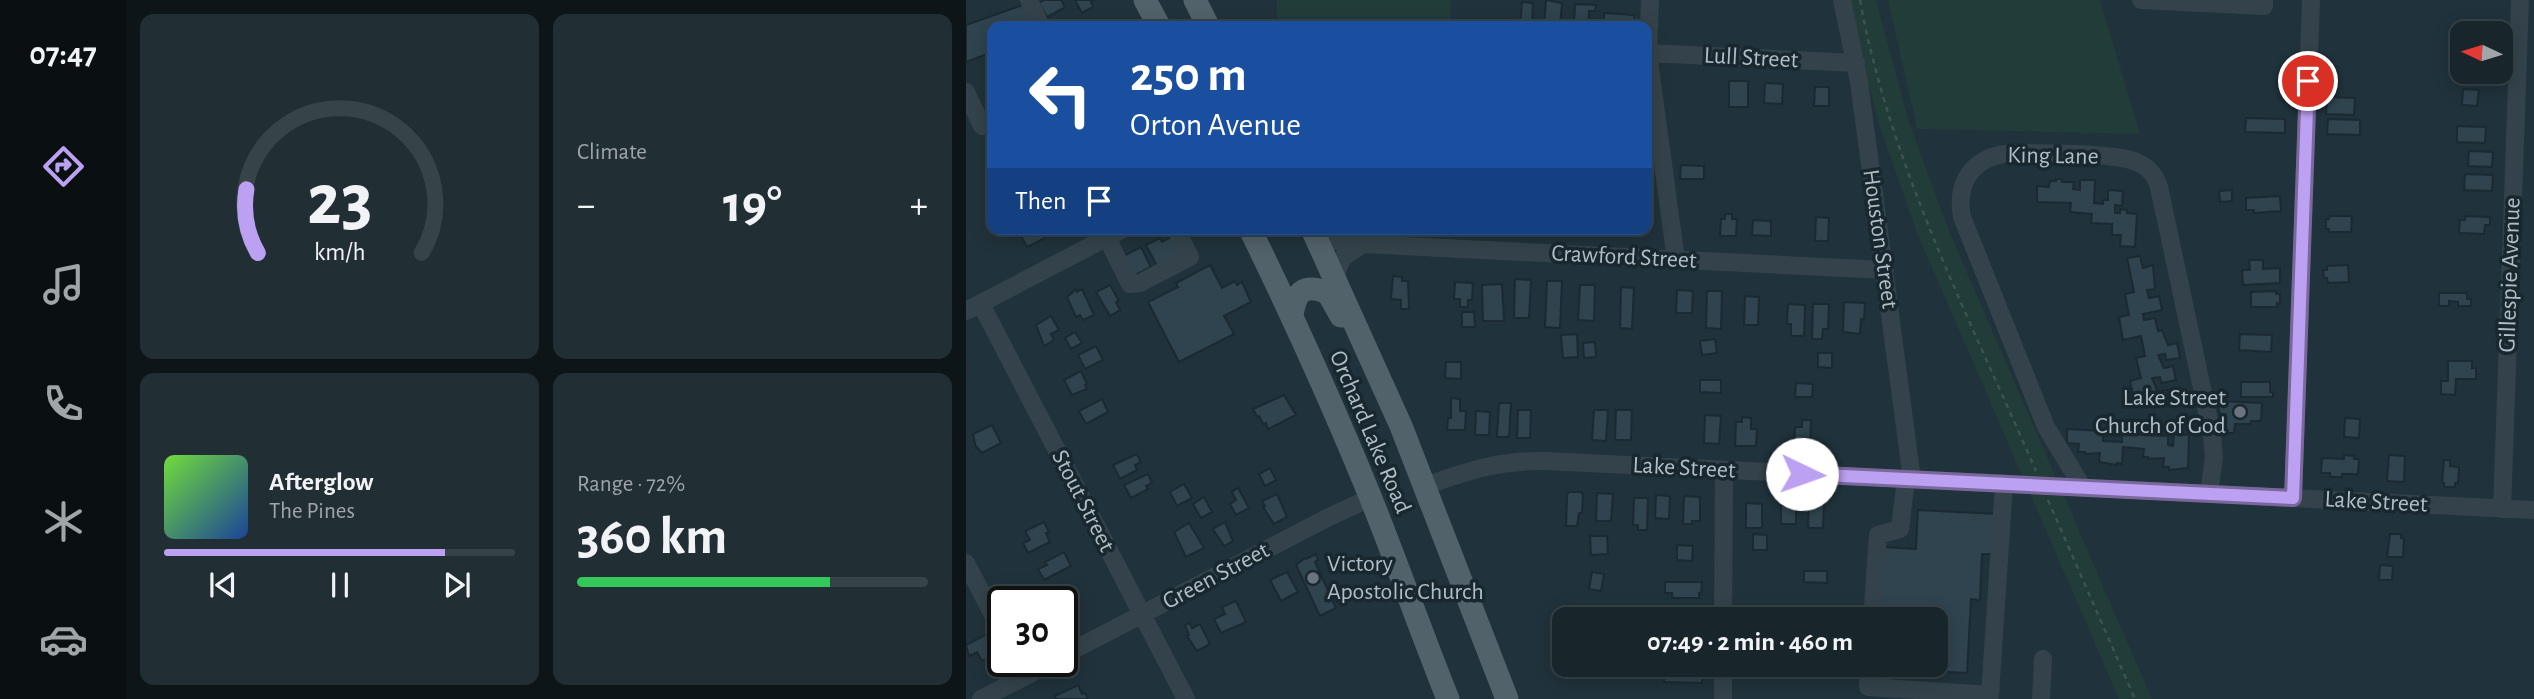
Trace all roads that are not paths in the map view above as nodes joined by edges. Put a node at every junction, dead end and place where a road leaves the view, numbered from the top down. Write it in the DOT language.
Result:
graph roads {
  1 [pos="1029,0"];
  2 [pos="1133,0"];
  3 [pos="1145,0"];
  4 [pos="1195,0"];
  5 [pos="1650,0"];
  6 [pos="1842,0"];
  7 [pos="2141,0"];
  8 [pos="2264,0"];
  9 [pos="2311,0"];
  10 [pos="2520,0"];
  11 [pos="1039,21"];
  12 [pos="1144,21"];
  13 [pos="1156,21"];
  14 [pos="1206,21"];
  15 [pos="1649,21"];
  16 [pos="1652,53"];
  17 [pos="1856,63"];
  18 [pos="1652,84"];
  19 [pos="966,92"];
  20 [pos="987,124"];
  21 [pos="1112,235"];
  22 [pos="1179,235"];
  23 [pos="1253,235"];
  24 [pos="1314,235"];
  25 [pos="1319,235"];
  26 [pos="1107,238"];
  27 [pos="1363,244"];
  28 [pos="1675,260"];
  29 [pos="1885,270"];
  30 [pos="1335,276"];
  31 [pos="973,308"];
  32 [pos="1292,315"];
  33 [pos="1401,426"];
  34 [pos="1724,470"];
  35 [pos="1909,479"];
  36 [pos="2004,484"];
  37 [pos="1425,486"];
  38 [pos="2083,488"];
  39 [pos="2209,494"];
  40 [pos="1370,498"];
  41 [pos="2293,498"];
  42 [pos="2502,509"];
  43 [pos="2534,510"];
  44 [pos="966,563"];
  45 [pos="987,603"];
  46 [pos="1723,607"];
  47 [pos="1873,607"];
  48 [pos="1142,615"];
  49 [pos="1420,630"];
  50 [pos="1078,648"];
  51 [pos="2043,659"];
  52 [pos="1010,677"];
  53 [pos="1723,677"];
  54 [pos="1868,693"];
  55 [pos="981,699"];
  56 [pos="1186,699"];
  57 [pos="1448,699"];
  58 [pos="1460,699"];
  59 [pos="1507,699"];
  60 [pos="1723,699"];
  61 [pos="2041,699"];
  1 -- 11 [label="street"];
  2 -- 12 [label="main road"];
  3 -- 13 [label="main road"];
  4 -- 14 [label="main road"];
  5 -- 15 [label="street"];
  6 -- 17 [label="street, Houston Street"];
  7 -- 8 [label="street"];
  9 -- 41 [label="street"];
  10 -- 42 [label="street, Gillespie Avenue"];
  16 -- 17 [label="street, Lull Street"];
  17 -- 29 [label="street, Houston Street"];
  18 -- 28 [label="street"];
  19 -- 20 [label="street"];
  21 -- 26 [label="street"];
  22 -- 26 [label="street"];
  23 -- 32 [label="main road, Orchard Lake Road"];
  24 -- 30 [label="main road, Orchard Lake Road"];
  25 -- 27 [label="street, Crawford Street"];
  26 -- 31 [label="street"];
  27 -- 28 [label="street, Crawford Street"];
  27 -- 30 [label="street"];
  28 -- 29 [label="street, Crawford Street"];
  29 -- 35 [label="street, Houston Street"];
  30 -- 33 [label="main road, Orchard Lake Road"];
  31 -- 48 [label="street, Stout Street"];
  32 -- 33 [label="main road"];
  32 -- 40 [label="main road, Orchard Lake Road"];
  33 -- 37 [label="main road, Orchard Lake Road"];
  34 -- 35 [label="street, Lake Street"];
  34 -- 37 [label="street, Lake Street"];
  34 -- 46 [label="street"];
  35 -- 36 [label="street, Lake Street"];
  35 -- 47 [label="street, Houston Street"];
  36 -- 38 [label="street, Lake Street"];
  36 -- 54 [label="street"];
  37 -- 59 [label="main road, Orchard Lake Road"];
  38 -- 39 [label="street, Lake Street"];
  38 -- 39 [label="street, King Lane"];
  39 -- 41 [label="street, Lake Street"];
  40 -- 48 [label="street, Green Street"];
  40 -- 49 [label="main road, Orchard Lake Road"];
  41 -- 42 [label="street, Lake Street"];
  42 -- 43 [label="street, Lake Street"];
  44 -- 45 [label="street"];
  48 -- 50 [label="street, Green Street"];
  48 -- 56 [label="street, Stout Street"];
  49 -- 57 [label="main road, Orchard Lake Road"];
  49 -- 58 [label="main road"];
  51 -- 61 [label="street"];
  52 -- 55 [label="street"];
  53 -- 60 [label="street"];
}
